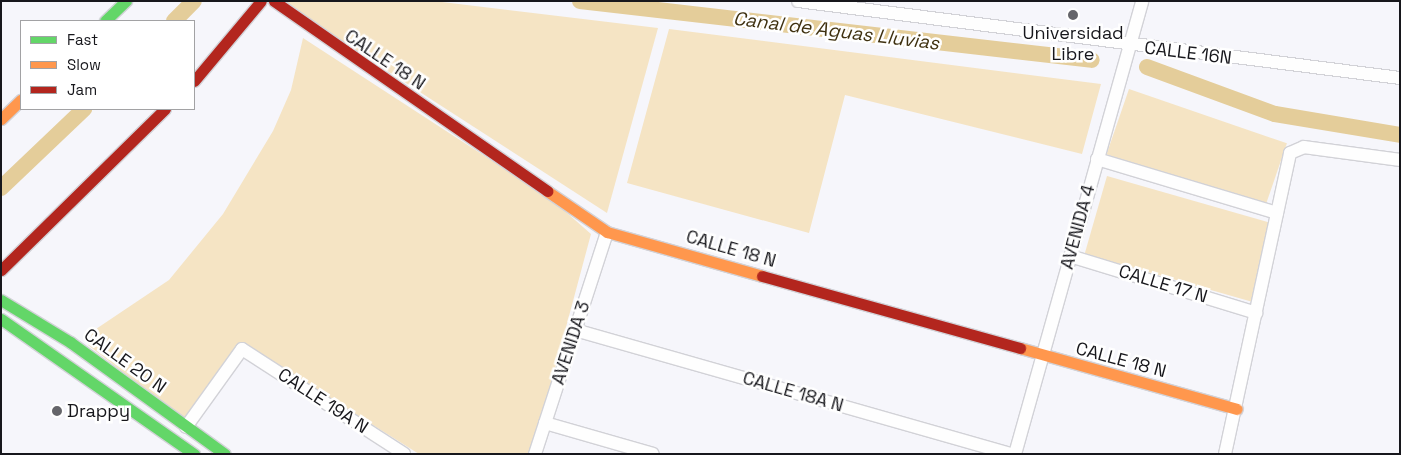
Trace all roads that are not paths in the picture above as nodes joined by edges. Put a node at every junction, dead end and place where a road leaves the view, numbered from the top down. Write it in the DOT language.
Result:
graph roads {
  1 [pos="126,1"];
  2 [pos="261,1"];
  3 [pos="274,1"];
  4 [pos="798,1"];
  5 [pos="1142,1"];
  6 [pos="106,20"];
  7 [pos="1129,46"];
  8 [pos="1400,78"];
  9 [pos="195,79"];
  10 [pos="20,101"];
  11 [pos="164,110"];
  12 [pos="1,119"];
  13 [pos="1097,159"];
  14 [pos="1400,160"];
  15 [pos="1277,213"];
  16 [pos="607,232"];
  17 [pos="1070,256"];
  18 [pos="1,270"];
  19 [pos="1,300"];
  20 [pos="1256,313"];
  21 [pos="1,319"];
  22 [pos="575,330"];
  23 [pos="1042,357"];
  24 [pos="1236,409"];
  25 [pos="545,422"];
  26 [pos="186,427"];
  27 [pos="194,454"];
  28 [pos="225,454"];
  29 [pos="404,454"];
  30 [pos="535,454"];
  31 [pos="653,454"];
  32 [pos="1010,454"];
  33 [pos="1015,454"];
  34 [pos="1225,454"];
  1 -- 6 [label="street"];
  2 -- 9 [label="street"];
  3 -- 16 [label="street, CALLE 18 N"];
  4 -- 7 [label="street, CALLE 16N"];
  5 -- 7 [label="street, AVENIDA 4"];
  7 -- 8 [label="street, CALLE 16N"];
  7 -- 13 [label="street, AVENIDA 4"];
  10 -- 12 [label="street"];
  11 -- 18 [label="street"];
  13 -- 15 [label="street"];
  13 -- 17 [label="street, AVENIDA 4"];
  14 -- 15 [label="street"];
  15 -- 20 [label="street"];
  16 -- 22 [label="street, AVENIDA 3"];
  16 -- 23 [label="street, CALLE 18 N"];
  17 -- 20 [label="street, CALLE 17 N"];
  17 -- 23 [label="street, AVENIDA 4"];
  19 -- 26 [label="street, CALLE 20 N"];
  20 -- 24 [label="street"];
  21 -- 27 [label="street, CALLE 20 N"];
  22 -- 25 [label="street, AVENIDA 3"];
  22 -- 32 [label="street, CALLE 18A N"];
  23 -- 24 [label="street, CALLE 18 N"];
  23 -- 33 [label="street, AVENIDA 4"];
  24 -- 34 [label="street"];
  25 -- 30 [label="street, AVENIDA 3"];
  25 -- 31 [label="street"];
  26 -- 28 [label="street, CALLE 20 N"];
  26 -- 29 [label="street, CALLE 19A N"];
}
